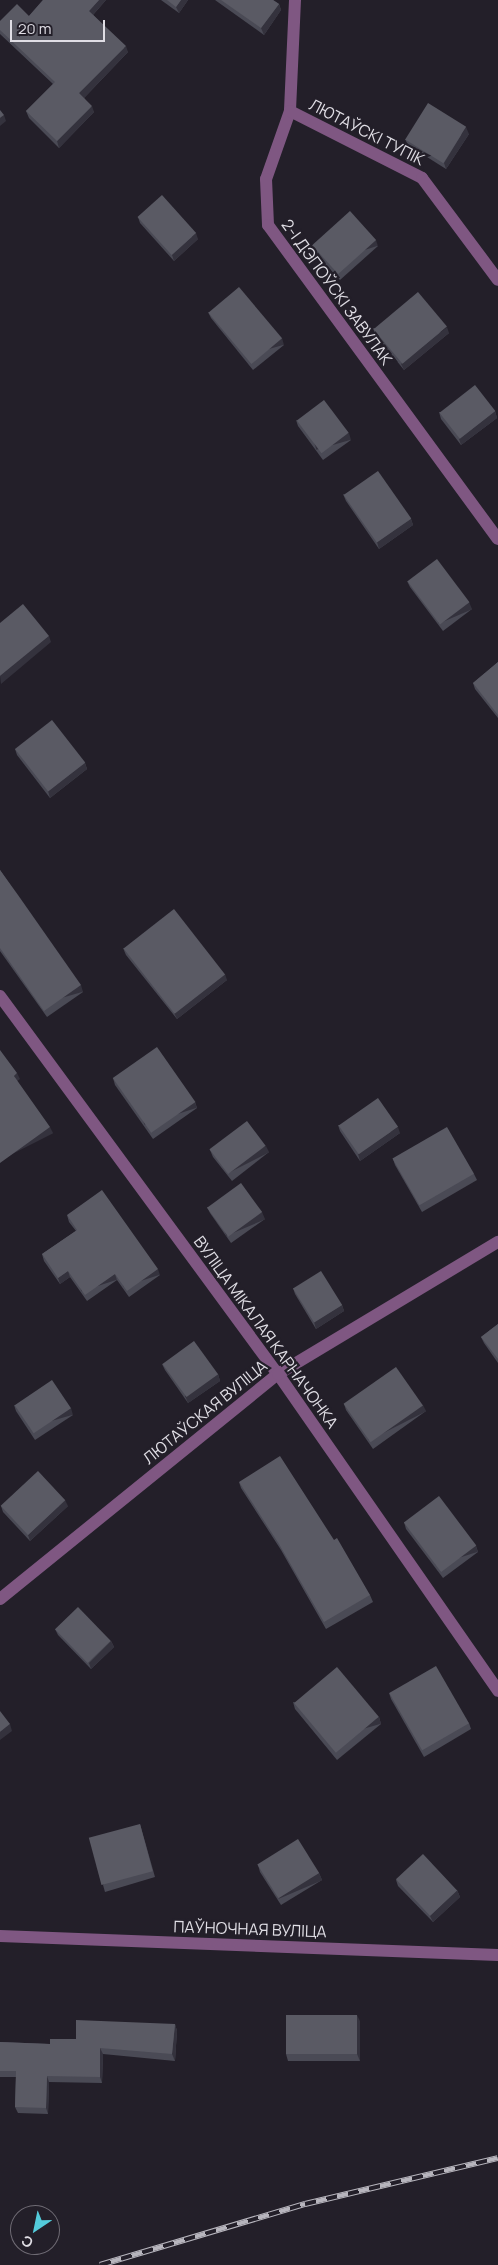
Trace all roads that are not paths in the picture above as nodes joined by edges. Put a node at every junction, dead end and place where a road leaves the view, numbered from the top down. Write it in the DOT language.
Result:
graph roads {
  1 [pos="295,0"];
  2 [pos="290,112"];
  3 [pos="498,280"];
  4 [pos="498,539"];
  5 [pos="0,996"];
  6 [pos="498,1242"];
  7 [pos="278,1374"];
  8 [pos="0,1599"];
  9 [pos="498,1691"];
  10 [pos="0,1936"];
  11 [pos="498,1955"];
  1 -- 2 [label="street, 2-І ДЭПОЎСКІ ЗАВУЛАК"];
  2 -- 3 [label="street, ЛЮТАЎСКІ ТУПІК"];
  2 -- 4 [label="street, 2-І ДЭПОЎСКІ ЗАВУЛАК"];
  5 -- 7 [label="street, ВУЛІЦА МІКАЛАЯ КАРНАЧОНКА"];
  6 -- 7 [label="street, ЛЮТАЎСКАЯ ВУЛІЦА"];
  7 -- 8 [label="street, ЛЮТАЎСКАЯ ВУЛІЦА"];
  7 -- 9 [label="street, ВУЛІЦА МІКАЛАЯ КАРНАЧОНКА"];
  10 -- 11 [label="street, ПАЎНОЧНАЯ ВУЛІЦА"];
}
